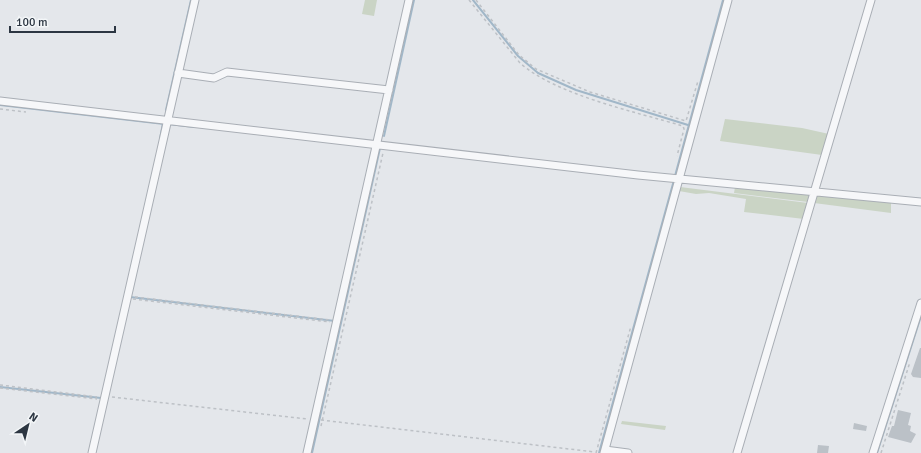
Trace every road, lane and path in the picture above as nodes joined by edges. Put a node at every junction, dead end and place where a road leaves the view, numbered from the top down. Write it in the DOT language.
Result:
graph roads {
  1 [pos="194,0"];
  2 [pos="409,0"];
  3 [pos="469,0"];
  4 [pos="476,0"];
  5 [pos="728,0"];
  6 [pos="872,0"];
  7 [pos="178,73"];
  8 [pos="698,80"];
  9 [pos="389,90"];
  10 [pos="0,101"];
  11 [pos="167,121"];
  12 [pos="376,144"];
  13 [pos="384,146"];
  14 [pos="677,157"];
  15 [pos="676,178"];
  16 [pos="815,192"];
  17 [pos="921,202"];
  18 [pos="128,297"];
  19 [pos="921,303"];
  20 [pos="337,321"];
  21 [pos="912,358"];
  22 [pos="0,387"];
  23 [pos="101,398"];
  24 [pos="319,420"];
  25 [pos="321,427"];
  26 [pos="605,451"];
  27 [pos="92,453"];
  28 [pos="307,453"];
  29 [pos="596,453"];
  30 [pos="628,453"];
  31 [pos="737,453"];
  32 [pos="873,453"];
  33 [pos="881,453"];
  1 -- 7 [label="street"];
  2 -- 9 [label="street"];
  3 -- 14 [label="path"];
  4 -- 8 [label="path"];
  5 -- 15 [label="street"];
  6 -- 16 [label="street"];
  7 -- 9 [label="street"];
  7 -- 11 [label="street"];
  9 -- 12 [label="street"];
  10 -- 11 [label="street"];
  11 -- 12 [label="street"];
  11 -- 18 [label="street"];
  12 -- 13 [label="street"];
  12 -- 20 [label="street"];
  13 -- 15 [label="street"];
  13 -- 24 [label="path"];
  15 -- 16 [label="street"];
  15 -- 26 [label="street"];
  16 -- 17 [label="street"];
  16 -- 31 [label="street"];
  18 -- 20 [label="path"];
  18 -- 23 [label="street"];
  19 -- 32 [label="street"];
  20 -- 24 [label="street"];
  21 -- 33 [label="path"];
  22 -- 23 [label="path"];
  23 -- 24 [label="path"];
  23 -- 27 [label="street"];
  24 -- 25 [label="path"];
  24 -- 28 [label="street"];
  24 -- 29 [label="path"];
  26 -- 30 [label="street"];
}
